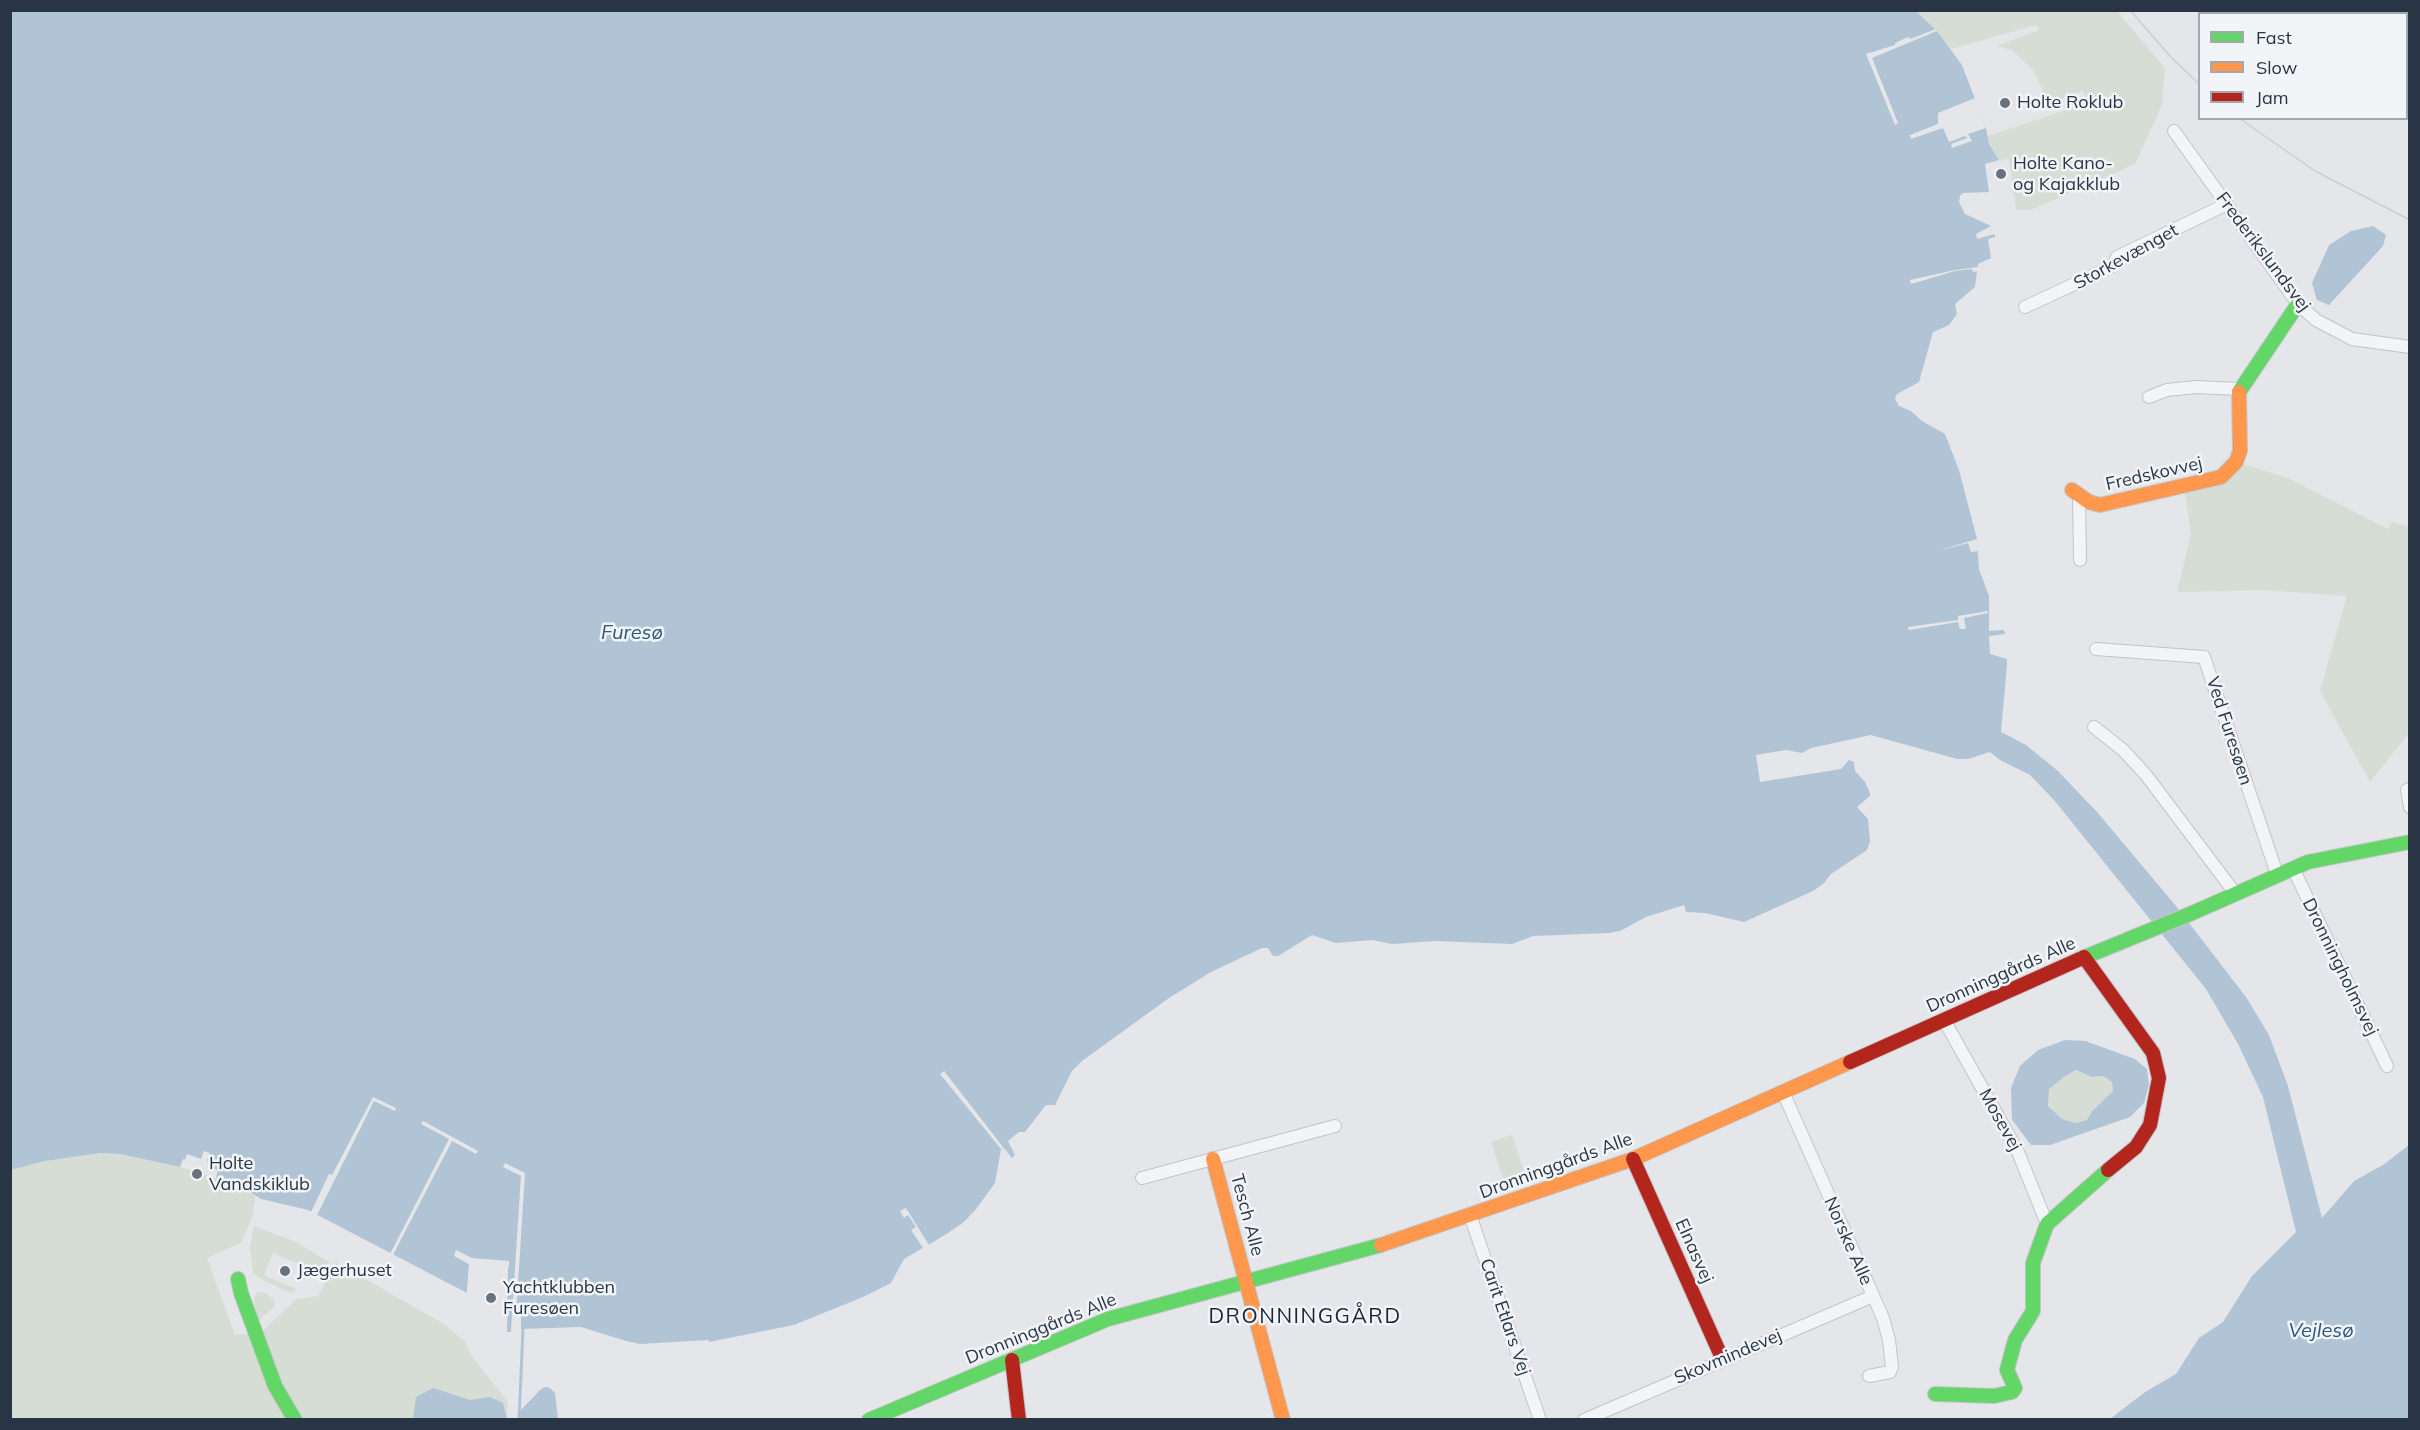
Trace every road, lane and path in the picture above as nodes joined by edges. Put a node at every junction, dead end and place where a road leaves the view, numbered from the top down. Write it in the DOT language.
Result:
graph roads {
  1 [pos="2174,131"];
  2 [pos="2226,204"];
  3 [pos="2298,304"];
  4 [pos="2025,308"];
  5 [pos="2409,347"];
  6 [pos="2240,389"];
  7 [pos="2149,397"];
  8 [pos="2076,492"];
  9 [pos="2080,560"];
  10 [pos="2096,649"];
  11 [pos="2094,727"];
  12 [pos="2409,789"];
  13 [pos="2409,807"];
  14 [pos="2409,842"];
  15 [pos="2293,868"];
  16 [pos="2277,874"];
  17 [pos="2235,893"];
  18 [pos="2084,957"];
  19 [pos="1944,1020"];
  20 [pos="2387,1066"];
  21 [pos="1783,1092"];
  22 [pos="1335,1126"];
  23 [pos="1213,1159"];
  24 [pos="1632,1159"];
  25 [pos="1142,1178"];
  26 [pos="1470,1215"];
  27 [pos="2047,1224"];
  28 [pos="238,1279"];
  29 [pos="1246,1281"];
  30 [pos="1872,1296"];
  31 [pos="1722,1359"];
  32 [pos="1011,1360"];
  33 [pos="1869,1376"];
  34 [pos="1935,1394"];
  35 [pos="296,1419"];
  36 [pos="869,1419"];
  37 [pos="1019,1419"];
  38 [pos="1283,1419"];
  39 [pos="1540,1419"];
  40 [pos="1584,1419"];
  1 -- 2 [label="street, Frederikslundsvej"];
  2 -- 3 [label="street, Frederikslundsvej"];
  2 -- 4 [label="street, Storkevænget"];
  3 -- 5 [label="street, Frederikslundsvej"];
  3 -- 6 [label="street"];
  6 -- 7 [label="street"];
  6 -- 8 [label="street, Fredskovvej"];
  8 -- 9 [label="street, Fredskovvej"];
  10 -- 16 [label="street, Ved Furesøen"];
  11 -- 17 [label="street"];
  12 -- 13 [label="street"];
  14 -- 15 [label="street, Dronninggårds Alle"];
  15 -- 16 [label="street, Dronninggårds Alle"];
  15 -- 20 [label="street, Dronningholmsvej"];
  16 -- 17 [label="street, Dronninggårds Alle"];
  17 -- 18 [label="street, Dronninggårds Alle"];
  18 -- 19 [label="street, Dronninggårds Alle"];
  18 -- 27 [label="street"];
  19 -- 21 [label="street, Dronninggårds Alle"];
  19 -- 27 [label="street, Mosevej"];
  21 -- 24 [label="street, Dronninggårds Alle"];
  21 -- 30 [label="street, Norske Alle"];
  22 -- 23 [label="street, Tesch Alle"];
  23 -- 25 [label="street, Tesch Alle"];
  23 -- 29 [label="street, Tesch Alle"];
  24 -- 26 [label="street, Dronninggårds Alle"];
  24 -- 31 [label="street, Elnasvej"];
  26 -- 29 [label="street, Dronninggårds Alle"];
  26 -- 39 [label="street, Carit Etlars Vej"];
  27 -- 34 [label="street"];
  28 -- 35 [label="street"];
  29 -- 32 [label="street, Dronninggårds Alle"];
  29 -- 38 [label="street, Tesch Alle"];
  30 -- 31 [label="street, Skovmindevej"];
  30 -- 33 [label="street, Norske Alle"];
  31 -- 40 [label="street, Skovmindevej"];
  32 -- 36 [label="street, Dronninggårds Alle"];
  32 -- 37 [label="street"];
}
